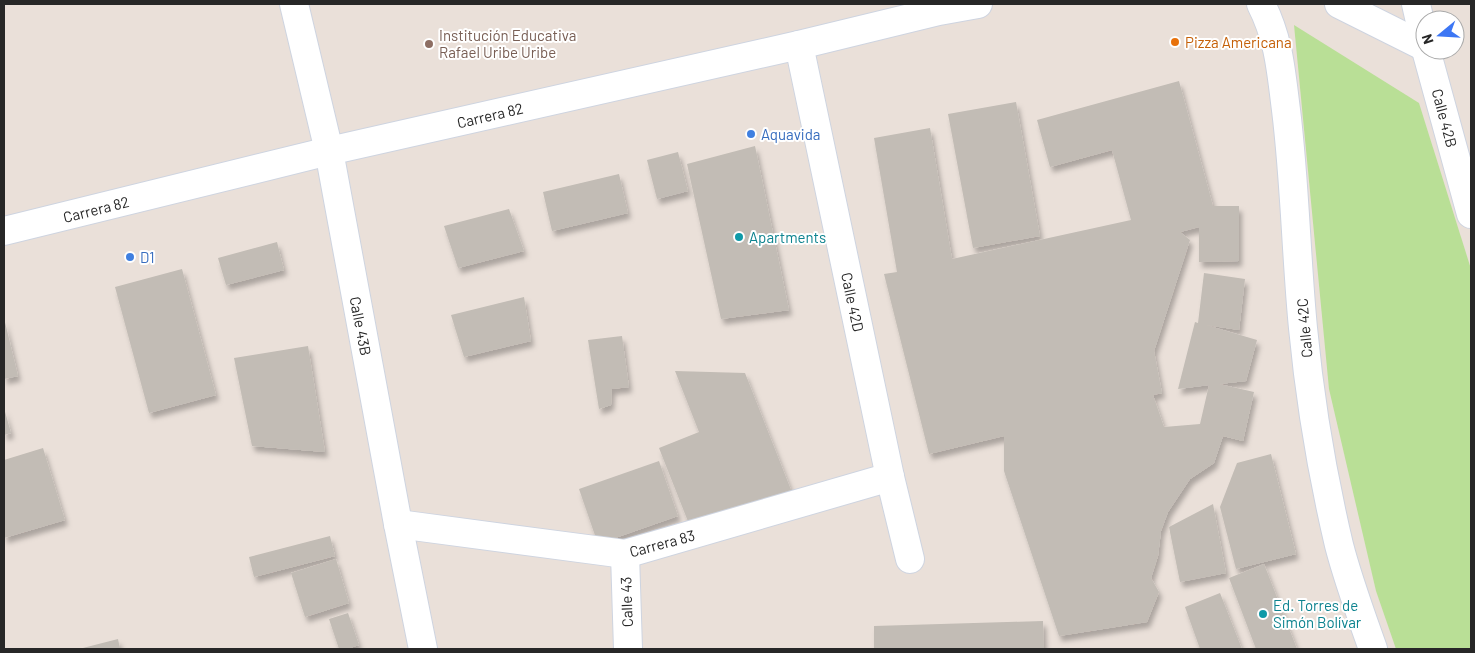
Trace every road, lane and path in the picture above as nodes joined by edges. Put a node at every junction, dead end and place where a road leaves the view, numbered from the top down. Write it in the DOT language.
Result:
graph roads {
  1 [pos="294,4"];
  2 [pos="978,4"];
  3 [pos="1260,4"];
  4 [pos="1339,4"];
  5 [pos="1415,42"];
  6 [pos="798,45"];
  7 [pos="1429,60"];
  8 [pos="329,152"];
  9 [pos="1471,214"];
  10 [pos="4,231"];
  11 [pos="890,478"];
  12 [pos="398,524"];
  13 [pos="625,554"];
  14 [pos="910,559"];
  15 [pos="423,649"];
  16 [pos="628,649"];
  17 [pos="1373,649"];
  1 -- 8 [label="street, Calle 43B"];
  2 -- 6 [label="street, Carrera 82"];
  3 -- 17 [label="street, Calle 42C"];
  4 -- 5 [label="street"];
  6 -- 8 [label="street, Carrera 82"];
  6 -- 11 [label="street, Calle 42D"];
  7 -- 9 [label="street, Calle 42B"];
  8 -- 10 [label="street, Carrera 82"];
  8 -- 12 [label="street, Calle 43B"];
  11 -- 13 [label="street, Carrera 83"];
  11 -- 14 [label="street, Calle 42D"];
  12 -- 13 [label="street, Carrera 83"];
  12 -- 15 [label="street, Calle 43B"];
  13 -- 16 [label="street, Calle 43"];
}
